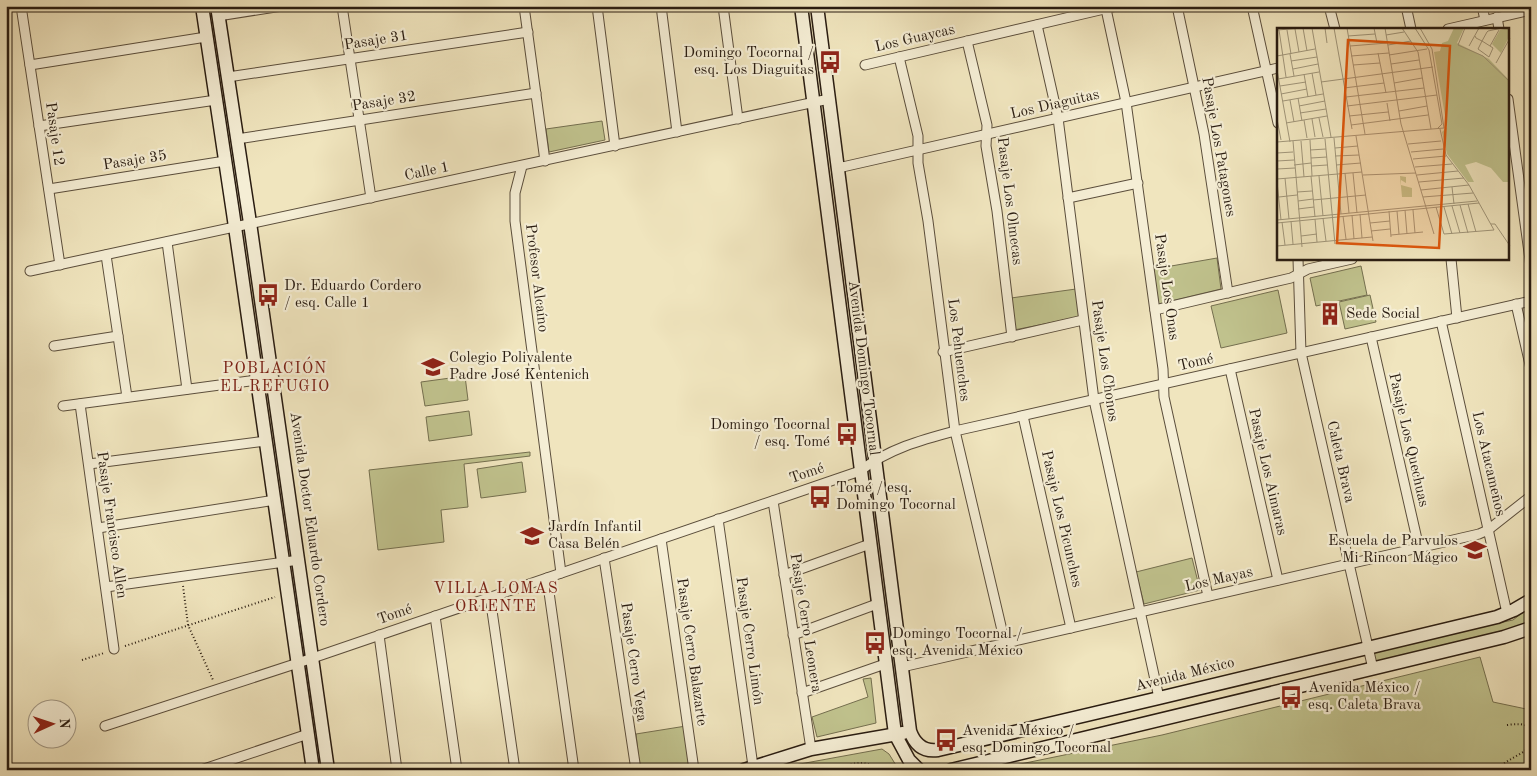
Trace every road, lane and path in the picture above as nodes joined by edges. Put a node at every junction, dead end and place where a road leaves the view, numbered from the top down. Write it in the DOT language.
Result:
graph roads {
  1 [pos="22,6"];
  2 [pos="202,6"];
  3 [pos="282,6"];
  4 [pos="342,6"];
  5 [pos="524,6"];
  6 [pos="597,6"];
  7 [pos="661,6"];
  8 [pos="723,6"];
  9 [pos="801,6"];
  10 [pos="817,6"];
  11 [pos="1117,6"];
  12 [pos="1177,6"];
  13 [pos="1252,6"];
  14 [pos="1329,6"];
  15 [pos="1406,6"];
  16 [pos="1482,6"];
  17 [pos="1106,9"];
  18 [pos="1531,10"];
  19 [pos="218,11"];
  20 [pos="1497,17"];
  21 [pos="1485,20"];
  22 [pos="1037,25"];
  23 [pos="1335,28"];
  24 [pos="1412,28"];
  25 [pos="1452,28"];
  26 [pos="1499,28"];
  27 [pos="528,32"];
  28 [pos="206,37"];
  29 [pos="967,41"];
  30 [pos="899,57"];
  31 [pos="350,59"];
  32 [pos="30,65"];
  33 [pos="865,65"];
  34 [pos="1277,68"];
  35 [pos="1267,70"];
  36 [pos="228,77"];
  37 [pos="1194,87"];
  38 [pos="536,93"];
  39 [pos="829,99"];
  40 [pos="216,100"];
  41 [pos="813,102"];
  42 [pos="1126,102"];
  43 [pos="1510,111"];
  44 [pos="1058,118"];
  45 [pos="1277,118"];
  46 [pos="738,119"];
  47 [pos="360,120"];
  48 [pos="39,126"];
  49 [pos="677,132"];
  50 [pos="986,134"];
  51 [pos="237,139"];
  52 [pos="615,146"];
  53 [pos="917,150"];
  54 [pos="225,161"];
  55 [pos="545,161"];
  56 [pos="522,166"];
  57 [pos="838,168"];
  58 [pos="1138,183"];
  59 [pos="49,189"];
  60 [pos="371,198"];
  61 [pos="1068,198"];
  62 [pos="1528,219"];
  63 [pos="250,223"];
  64 [pos="236,228"];
  65 [pos="166,242"];
  66 [pos="106,255"];
  67 [pos="1298,260"];
  68 [pos="1348,260"];
  69 [pos="1451,260"];
  70 [pos="60,265"];
  71 [pos="1531,267"];
  72 [pos="30,271"];
  73 [pos="1299,274"];
  74 [pos="1228,293"];
  75 [pos="1531,301"];
  76 [pos="1516,304"];
  77 [pos="1155,310"];
  78 [pos="1457,318"];
  79 [pos="1084,320"];
  80 [pos="1441,321"];
  81 [pos="118,336"];
  82 [pos="1012,337"];
  83 [pos="1371,337"];
  84 [pos="54,346"];
  85 [pos="944,352"];
  86 [pos="1301,353"];
  87 [pos="1230,369"];
  88 [pos="1531,369"];
  89 [pos="272,378"];
  90 [pos="258,380"];
  91 [pos="1164,384"];
  92 [pos="187,389"];
  93 [pos="126,397"];
  94 [pos="1094,400"];
  95 [pos="80,404"];
  96 [pos="63,406"];
  97 [pos="1023,416"];
  98 [pos="955,431"];
  99 [pos="266,441"];
  100 [pos="875,459"];
  101 [pos="89,464"];
  102 [pos="860,471"];
  103 [pos="1531,496"];
  104 [pos="274,500"];
  105 [pos="773,501"];
  106 [pos="718,519"];
  107 [pos="98,528"];
  108 [pos="1488,530"];
  109 [pos="661,539"];
  110 [pos="870,544"];
  111 [pos="1419,548"];
  112 [pos="604,558"];
  113 [pos="299,560"];
  114 [pos="284,562"];
  115 [pos="1349,564"];
  116 [pos="561,573"];
  117 [pos="784,575"];
  118 [pos="182,576"];
  119 [pos="547,578"];
  120 [pos="1278,580"];
  121 [pos="106,587"];
  122 [pos="288,593"];
  123 [pos="1208,596"];
  124 [pos="490,597"];
  125 [pos="1531,600"];
  126 [pos="877,604"];
  127 [pos="1140,612"];
  128 [pos="1507,613"];
  129 [pos="435,616"];
  130 [pos="188,625"];
  131 [pos="1071,628"];
  132 [pos="1531,628"];
  133 [pos="379,635"];
  134 [pos="793,635"];
  135 [pos="1004,643"];
  136 [pos="1368,647"];
  137 [pos="114,650"];
  138 [pos="313,657"];
  139 [pos="82,660"];
  140 [pos="298,663"];
  141 [pos="886,664"];
  142 [pos="902,667"];
  143 [pos="1374,669"];
  144 [pos="217,689"];
  145 [pos="802,693"];
  146 [pos="1159,698"];
  147 [pos="1508,725"];
  148 [pos="105,726"];
  149 [pos="1531,728"];
  150 [pos="910,731"];
  151 [pos="308,734"];
  152 [pos="895,734"];
  153 [pos="1531,746"];
  154 [pos="810,749"];
  155 [pos="748,768"];
  156 [pos="202,770"];
  157 [pos="313,770"];
  158 [pos="328,770"];
  159 [pos="397,770"];
  160 [pos="457,770"];
  161 [pos="515,770"];
  162 [pos="574,770"];
  163 [pos="636,770"];
  164 [pos="694,770"];
  165 [pos="834,770"];
  166 [pos="882,770"];
  167 [pos="919,770"];
  168 [pos="951,770"];
  169 [pos="1496,770"];
  1 -- 32 [label="street, Pasaje 12"];
  2 -- 28 [label="main road, Avenida Doctor Eduardo Cordero"];
  3 -- 19 [label="street"];
  4 -- 31 [label="street"];
  5 -- 27 [label="street"];
  6 -- 52 [label="street"];
  7 -- 49 [label="street"];
  8 -- 46 [label="street"];
  9 -- 41 [label="main road, Avenida Domingo Tocornal"];
  10 -- 39 [label="main road, Avenida Domingo Tocornal"];
  11 -- 17 [label="street, Los Guaycas"];
  12 -- 37 [label="street, Pasaje Los Patagones"];
  13 -- 35 [label="street"];
  14 -- 23 [label="street"];
  15 -- 24 [label="street"];
  16 -- 21 [label="street"];
  17 -- 22 [label="street, Los Guaycas"];
  17 -- 42 [label="street, Pasaje Los Onas"];
  18 -- 20 [label="street"];
  19 -- 36 [label="main road, Avenida Doctor Eduardo Cordero"];
  20 -- 21 [label="street"];
  20 -- 26 [label="street"];
  21 -- 25 [label="street"];
  22 -- 29 [label="street, Los Guaycas"];
  22 -- 44 [label="street, Pasaje Los Chonos"];
  27 -- 31 [label="street, Pasaje 31"];
  27 -- 38 [label="street"];
  28 -- 32 [label="street"];
  28 -- 40 [label="main road, Avenida Doctor Eduardo Cordero"];
  29 -- 30 [label="street, Los Guaycas"];
  29 -- 50 [label="street, Pasaje Los Olmecas"];
  30 -- 33 [label="street, Los Guaycas"];
  30 -- 53 [label="street, Los Pehuenches"];
  31 -- 36 [label="street, Pasaje 31"];
  31 -- 47 [label="street"];
  32 -- 48 [label="street, Pasaje 12"];
  34 -- 35 [label="street, Los Diaguitas"];
  35 -- 37 [label="street, Los Diaguitas"];
  35 -- 45 [label="street"];
  36 -- 51 [label="main road, Avenida Doctor Eduardo Cordero"];
  37 -- 42 [label="street, Los Diaguitas"];
  37 -- 74 [label="street, Pasaje Los Patagones"];
  38 -- 47 [label="street, Pasaje 32"];
  38 -- 55 [label="street"];
  39 -- 41 [label="street, Calle 1"];
  39 -- 57 [label="main road, Avenida Domingo Tocornal"];
  40 -- 48 [label="street"];
  40 -- 54 [label="main road, Avenida Doctor Eduardo Cordero"];
  41 -- 46 [label="street, Calle 1"];
  41 -- 102 [label="main road, Avenida Domingo Tocornal"];
  42 -- 44 [label="street, Los Diaguitas"];
  42 -- 58 [label="street, Pasaje Los Onas"];
  43 -- 62 [label="street"];
  44 -- 50 [label="street, Los Diaguitas"];
  44 -- 61 [label="street, Pasaje Los Chonos"];
  46 -- 49 [label="street, Calle 1"];
  47 -- 51 [label="street, Pasaje 32"];
  47 -- 60 [label="street"];
  48 -- 59 [label="street, Pasaje 12"];
  49 -- 52 [label="street, Calle 1"];
  50 -- 53 [label="street, Los Diaguitas"];
  50 -- 82 [label="street, Pasaje Los Olmecas"];
  51 -- 63 [label="main road, Avenida Doctor Eduardo Cordero"];
  52 -- 55 [label="street, Calle 1"];
  53 -- 57 [label="street, Los Diaguitas"];
  53 -- 85 [label="street, Los Pehuenches"];
  54 -- 59 [label="street, Pasaje 35"];
  54 -- 64 [label="main road, Avenida Doctor Eduardo Cordero"];
  55 -- 56 [label="street, Calle 1"];
  56 -- 60 [label="street, Calle 1"];
  56 -- 116 [label="street, Profesor Alcaíno"];
  57 -- 100 [label="main road, Avenida Domingo Tocornal"];
  58 -- 61 [label="street"];
  58 -- 77 [label="street, Pasaje Los Onas"];
  59 -- 70 [label="street, Pasaje 12"];
  60 -- 63 [label="street, Calle 1"];
  61 -- 79 [label="street, Pasaje Los Chonos"];
  62 -- 71 [label="street"];
  63 -- 64 [label="street, Calle 1"];
  63 -- 89 [label="main road, Avenida Doctor Eduardo Cordero"];
  64 -- 65 [label="street, Calle 1"];
  64 -- 90 [label="main road, Avenida Doctor Eduardo Cordero"];
  65 -- 66 [label="street, Calle 1"];
  65 -- 92 [label="street"];
  66 -- 70 [label="street, Calle 1"];
  66 -- 81 [label="street"];
  67 -- 73 [label="street, Caleta Brava"];
  68 -- 73 [label="street"];
  69 -- 78 [label="street"];
  70 -- 72 [label="street, Calle 1"];
  73 -- 74 [label="street"];
  73 -- 86 [label="street, Caleta Brava"];
  74 -- 77 [label="street"];
  75 -- 76 [label="street, Tomé"];
  76 -- 78 [label="street, Tomé"];
  76 -- 88 [label="street"];
  77 -- 91 [label="street, Pasaje Los Onas"];
  78 -- 80 [label="street, Tomé"];
  79 -- 82 [label="street"];
  79 -- 94 [label="street, Pasaje Los Chonos"];
  80 -- 83 [label="street, Tomé"];
  80 -- 108 [label="street, Los Atacameños"];
  81 -- 84 [label="street"];
  81 -- 93 [label="street"];
  82 -- 85 [label="street"];
  83 -- 86 [label="street, Tomé"];
  83 -- 111 [label="street, Pasaje Los Quechuas"];
  85 -- 98 [label="street, Los Pehuenches"];
  86 -- 87 [label="street, Tomé"];
  86 -- 115 [label="street, Caleta Brava"];
  87 -- 91 [label="street, Tomé"];
  87 -- 120 [label="street, Pasaje Los Aimaras"];
  89 -- 90 [label="street"];
  89 -- 113 [label="main road, Avenida Doctor Eduardo Cordero"];
  90 -- 92 [label="street"];
  90 -- 99 [label="main road, Avenida Doctor Eduardo Cordero"];
  91 -- 94 [label="street, Tomé"];
  91 -- 123 [label="street, Pasaje Los Onas"];
  92 -- 93 [label="street"];
  93 -- 95 [label="street"];
  94 -- 97 [label="street, Tomé"];
  94 -- 127 [label="street, Pasaje Los Chonos"];
  95 -- 96 [label="street"];
  95 -- 101 [label="street, Pasaje Francisco Allen"];
  97 -- 98 [label="street, Tomé"];
  97 -- 131 [label="street, Pasaje Los Picunches"];
  98 -- 100 [label="street, Tomé"];
  98 -- 135 [label="street, Los Pehuenches"];
  99 -- 101 [label="street"];
  99 -- 104 [label="main road, Avenida Doctor Eduardo Cordero"];
  100 -- 102 [label="street, Tomé"];
  100 -- 142 [label="main road, Avenida Domingo Tocornal"];
  101 -- 107 [label="street, Pasaje Francisco Allen"];
  102 -- 105 [label="street, Tomé"];
  102 -- 110 [label="main road, Avenida Domingo Tocornal"];
  103 -- 108 [label="street, Los Mayas"];
  104 -- 107 [label="street"];
  104 -- 114 [label="main road, Avenida Doctor Eduardo Cordero"];
  105 -- 106 [label="street, Tomé"];
  105 -- 117 [label="street, Pasaje Cerro Leonera"];
  106 -- 109 [label="street, Tomé"];
  106 -- 155 [label="street, Pasaje Cerro Limón"];
  107 -- 121 [label="street, Pasaje Francisco Allen"];
  108 -- 111 [label="street, Los Mayas"];
  108 -- 128 [label="street, Los Atacameños"];
  109 -- 112 [label="street, Tomé"];
  109 -- 164 [label="street, Pasaje Cerro Balazarte"];
  110 -- 117 [label="street"];
  110 -- 126 [label="main road, Avenida Domingo Tocornal"];
  111 -- 115 [label="street, Los Mayas"];
  112 -- 116 [label="street, Tomé"];
  112 -- 163 [label="street, Pasaje Cerro Vega"];
  113 -- 114 [label="street"];
  113 -- 138 [label="main road, Avenida Doctor Eduardo Cordero"];
  114 -- 118 [label="street"];
  114 -- 122 [label="main road, Avenida Doctor Eduardo Cordero"];
  115 -- 120 [label="street, Los Mayas"];
  115 -- 136 [label="street, Caleta Brava"];
  116 -- 119 [label="street, Tomé"];
  117 -- 134 [label="street, Pasaje Cerro Leonera"];
  118 -- 121 [label="street"];
  118 -- 130 [label="path"];
  119 -- 124 [label="street, Tomé"];
  119 -- 162 [label="street"];
  120 -- 123 [label="street, Los Mayas"];
  121 -- 137 [label="street, Pasaje Francisco Allen"];
  122 -- 130 [label="path"];
  122 -- 140 [label="main road, Avenida Doctor Eduardo Cordero"];
  123 -- 127 [label="street, Los Mayas"];
  124 -- 129 [label="street, Tomé"];
  124 -- 161 [label="street"];
  125 -- 128 [label="main road, Avenida México"];
  126 -- 134 [label="street"];
  126 -- 141 [label="main road, Avenida Domingo Tocornal"];
  127 -- 131 [label="street, Los Mayas"];
  127 -- 146 [label="street, Pasaje Los Chonos"];
  128 -- 136 [label="main road, Avenida México"];
  129 -- 133 [label="street, Tomé"];
  129 -- 160 [label="street"];
  130 -- 137 [label="path"];
  130 -- 144 [label="path"];
  131 -- 135 [label="street, Los Mayas"];
  132 -- 143 [label="main road"];
  133 -- 138 [label="street, Tomé"];
  133 -- 159 [label="street"];
  134 -- 145 [label="street, Pasaje Cerro Leonera"];
  135 -- 142 [label="street, Los Mayas"];
  136 -- 143 [label="street, Caleta Brava"];
  136 -- 146 [label="main road, Avenida México"];
  137 -- 139 [label="path"];
  138 -- 140 [label="street, Tomé"];
  138 -- 158 [label="main road, Avenida Doctor Eduardo Cordero"];
  140 -- 144 [label="street, Tomé"];
  140 -- 151 [label="main road, Avenida Doctor Eduardo Cordero"];
  141 -- 145 [label="street"];
  141 -- 152 [label="main road, Avenida Domingo Tocornal"];
  142 -- 150 [label="main road, Avenida Domingo Tocornal"];
  143 -- 168 [label="main road"];
  144 -- 148 [label="street, Tomé"];
  145 -- 154 [label="street, Pasaje Cerro Leonera"];
  146 -- 150 [label="main road, Avenida México"];
  147 -- 149 [label="path"];
  150 -- 152 [label="main road"];
  151 -- 156 [label="street"];
  151 -- 157 [label="main road, Avenida Doctor Eduardo Cordero"];
  152 -- 154 [label="main road"];
  152 -- 167 [label="main road"];
  153 -- 169 [label="path"];
  154 -- 155 [label="main road"];
  165 -- 166 [label="path"];
}
